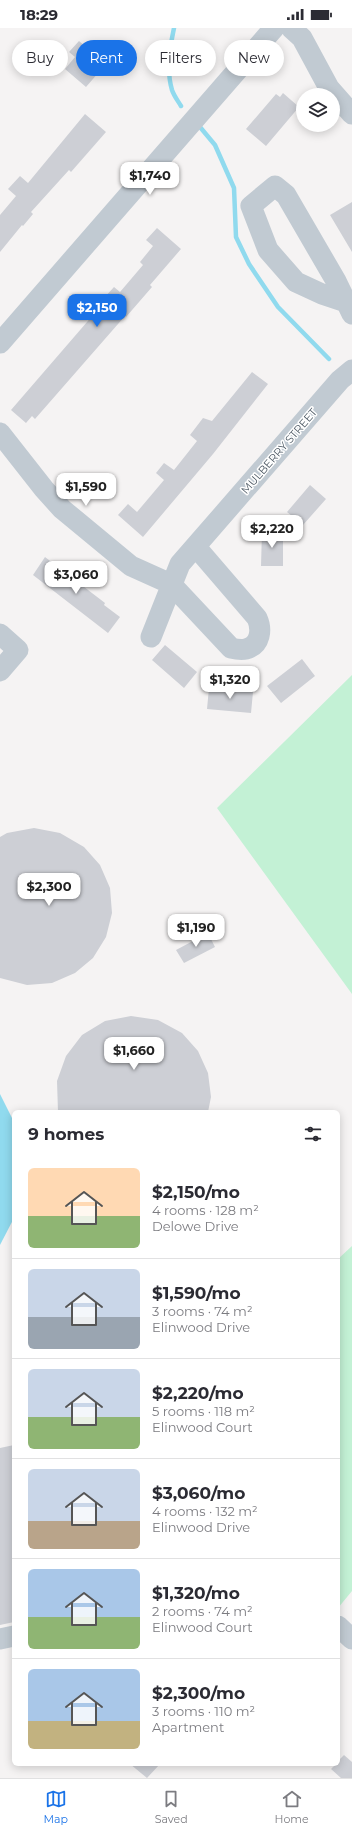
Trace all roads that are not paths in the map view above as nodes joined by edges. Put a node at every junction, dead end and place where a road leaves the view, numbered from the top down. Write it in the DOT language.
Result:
graph roads {
  1 [pos="274,28"];
  2 [pos="301,31"];
  3 [pos="352,114"];
  4 [pos="349,308"];
  5 [pos="0,344"];
  6 [pos="352,370"];
  7 [pos="0,433"];
  8 [pos="196,547"];
  9 [pos="171,584"];
  10 [pos="0,634"];
  11 [pos="151,637"];
  12 [pos="0,671"];
  13 [pos="340,1628"];
  14 [pos="12,1636"];
  15 [pos="0,1639"];
  16 [pos="352,1639"];
  1 -- 5 [label="street"];
  2 -- 3 [label="street"];
  4 -- 4 [label="street"];
  6 -- 8 [label="street, MULBERRY STREET"];
  7 -- 9 [label="street"];
  8 -- 9 [label="street, MULBERRY STREET"];
  8 -- 9 [label="street"];
  9 -- 11 [label="street, MULBERRY STREET"];
  10 -- 12 [label="street"];
  13 -- 16 [label="street"];
  14 -- 15 [label="street"];
}
